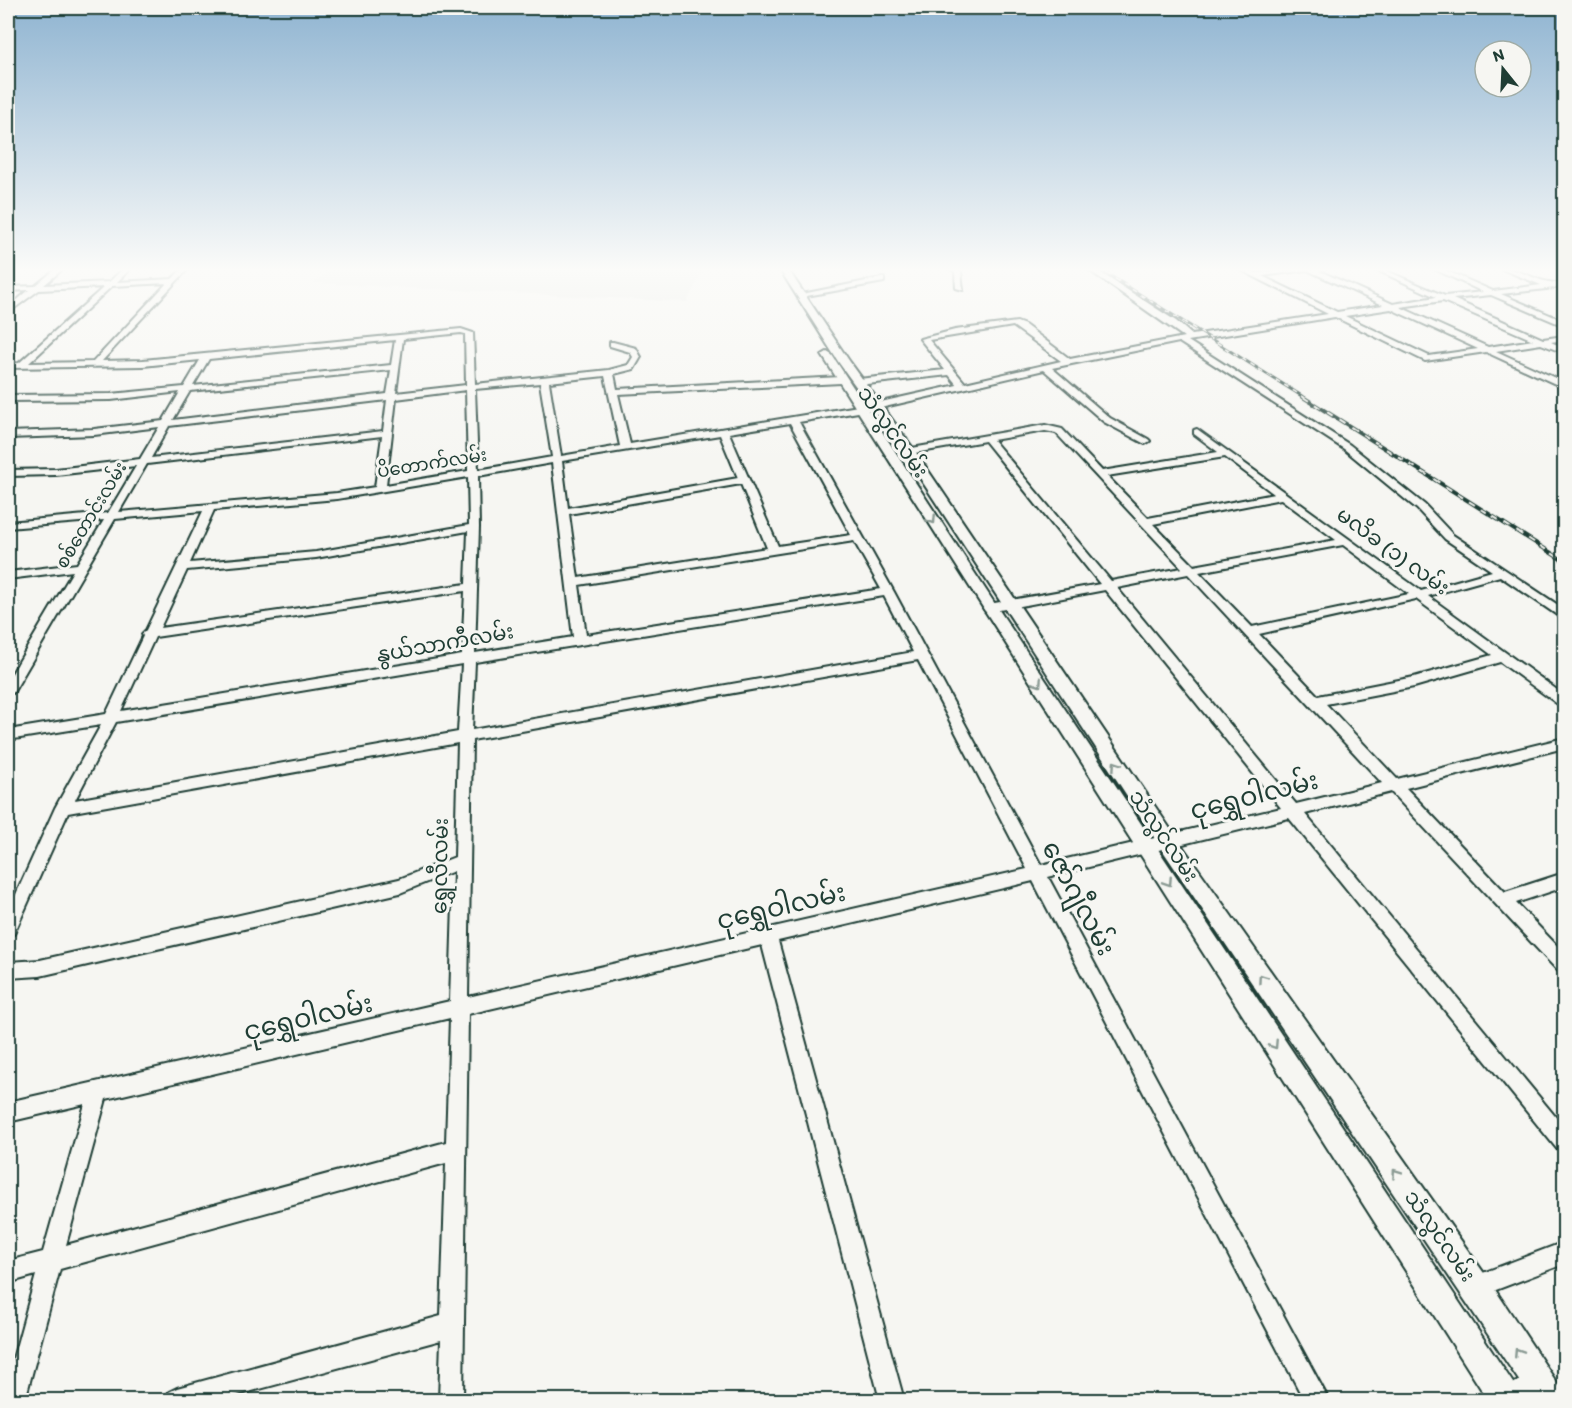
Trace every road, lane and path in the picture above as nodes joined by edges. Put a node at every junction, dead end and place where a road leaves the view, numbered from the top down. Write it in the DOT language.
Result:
graph roads {
  1 [pos="56,334"];
  2 [pos="123,334"];
  3 [pos="434,334"];
  4 [pos="469,334"];
  5 [pos="813,334"];
  6 [pos="822,334"];
  7 [pos="954,334"];
  8 [pos="1031,334"];
  9 [pos="1181,334"];
  10 [pos="1218,334"];
  11 [pos="1376,334"];
  12 [pos="1452,334"];
  13 [pos="1526,334"];
  14 [pos="399,337"];
  15 [pos="1564,338"];
  16 [pos="1186,339"];
  17 [pos="1542,341"];
  18 [pos="613,344"];
  19 [pos="1488,351"];
  20 [pos="1564,351"];
  21 [pos="205,358"];
  22 [pos="1068,362"];
  23 [pos="95,364"];
  24 [pos="8,366"];
  25 [pos="21,366"];
  26 [pos="840,366"];
  27 [pos="395,367"];
  28 [pos="1046,367"];
  29 [pos="951,372"];
  30 [pos="609,374"];
  31 [pos="544,380"];
  32 [pos="963,386"];
  33 [pos="1564,386"];
  34 [pos="470,387"];
  35 [pos="186,390"];
  36 [pos="614,392"];
  37 [pos="392,396"];
  38 [pos="8,398"];
  39 [pos="868,408"];
  40 [pos="793,420"];
  41 [pos="167,422"];
  42 [pos="724,432"];
  43 [pos="1197,432"];
  44 [pos="387,433"];
  45 [pos="8,435"];
  46 [pos="987,438"];
  47 [pos="1145,441"];
  48 [pos="626,449"];
  49 [pos="909,451"];
  50 [pos="1227,454"];
  51 [pos="557,460"];
  52 [pos="144,462"];
  53 [pos="8,473"];
  54 [pos="473,473"];
  55 [pos="1099,474"];
  56 [pos="744,480"];
  57 [pos="380,489"];
  58 [pos="1283,495"];
  59 [pos="210,508"];
  60 [pos="564,513"];
  61 [pos="111,517"];
  62 [pos="1144,522"];
  63 [pos="8,525"];
  64 [pos="474,527"];
  65 [pos="857,537"];
  66 [pos="1347,541"];
  67 [pos="774,550"];
  68 [pos="81,567"];
  69 [pos="181,567"];
  70 [pos="1192,571"];
  71 [pos="1502,572"];
  72 [pos="8,575"];
  73 [pos="573,582"];
  74 [pos="470,586"];
  75 [pos="1108,586"];
  76 [pos="888,592"];
  77 [pos="1419,595"];
  78 [pos="999,606"];
  79 [pos="1564,614"];
  80 [pos="1250,632"];
  81 [pos="148,634"];
  82 [pos="580,640"];
  83 [pos="921,655"];
  84 [pos="1504,656"];
  85 [pos="469,659"];
  86 [pos="8,690"];
  87 [pos="1316,701"];
  88 [pos="1564,702"];
  89 [pos="111,718"];
  90 [pos="8,735"];
  91 [pos="465,735"];
  92 [pos="1564,743"];
  93 [pos="1395,786"];
  94 [pos="63,808"];
  95 [pos="1294,812"];
  96 [pos="1157,845"];
  97 [pos="462,861"];
  98 [pos="1036,872"];
  99 [pos="1564,880"];
  100 [pos="1502,900"];
  101 [pos="8,929"];
  102 [pos="768,935"];
  103 [pos="1564,965"];
  104 [pos="8,970"];
  105 [pos="459,1008"];
  106 [pos="98,1091"];
  107 [pos="8,1112"];
  108 [pos="1564,1142"];
  109 [pos="456,1150"];
  110 [pos="1564,1253"];
  111 [pos="52,1260"];
  112 [pos="8,1272"];
  113 [pos="1475,1287"];
  114 [pos="453,1325"];
  115 [pos="1545,1393"];
  116 [pos="1503,1400"];
  117 [pos="13,1401"];
  118 [pos="177,1401"];
  119 [pos="451,1401"];
  120 [pos="892,1401"];
  121 [pos="1317,1401"];
  1 -- 25 [label="street"];
  2 -- 23 [label="street"];
  3 -- 14 [label="street, ရွှေလီလမ်း"];
  4 -- 34 [label="street, ရွှေလီလမ်း"];
  5 -- 26 [label="main road, သံလွင်လမ်း"];
  6 -- 26 [label="main road, သံလွင်လမ်း"];
  7 -- 29 [label="street"];
  8 -- 22 [label="street"];
  9 -- 16 [label="street"];
  10 -- 16 [label="street, ပိတောက်လမ်း"];
  11 -- 19 [label="street"];
  12 -- 19 [label="street"];
  13 -- 17 [label="street"];
  14 -- 21 [label="street"];
  14 -- 27 [label="street"];
  15 -- 17 [label="street"];
  16 -- 22 [label="street, ပိတောက်လမ်း"];
  16 -- 71 [label="street"];
  17 -- 19 [label="street"];
  17 -- 20 [label="street"];
  18 -- 30 [label="street"];
  19 -- 33 [label="street"];
  21 -- 23 [label="street"];
  21 -- 35 [label="street, စစ်တောင်းလမ်း"];
  22 -- 28 [label="street, ပိတောက်လမ်း"];
  23 -- 25 [label="street"];
  24 -- 25 [label="street"];
  26 -- 29 [label="street"];
  26 -- 36 [label="street"];
  26 -- 39 [label="main road, သံလွင်လမ်း"];
  27 -- 35 [label="street"];
  27 -- 37 [label="street"];
  28 -- 32 [label="street, ပိတောက်လမ်း"];
  28 -- 47 [label="street"];
  29 -- 32 [label="street"];
  30 -- 31 [label="street"];
  30 -- 36 [label="street"];
  31 -- 34 [label="street"];
  31 -- 51 [label="street"];
  32 -- 39 [label="street, ပိတောက်လမ်း"];
  34 -- 37 [label="street"];
  34 -- 54 [label="street, ရွှေလီလမ်း"];
  35 -- 38 [label="street"];
  35 -- 41 [label="street, စစ်တောင်းလမ်း"];
  36 -- 48 [label="street"];
  37 -- 41 [label="street"];
  37 -- 44 [label="street"];
  39 -- 40 [label="street, ပိတောက်လမ်း"];
  39 -- 49 [label="main road, သံလွင်လမ်း"];
  39 -- 78 [label="main road, သံလွင်လမ်း, one-way"];
  40 -- 42 [label="street, ပိတောက်လမ်း"];
  40 -- 65 [label="street, ဇော်ဂျီလမ်း"];
  41 -- 45 [label="street"];
  41 -- 52 [label="street, စစ်တောင်းလမ်း"];
  42 -- 48 [label="street, ပိတောက်လမ်း"];
  42 -- 56 [label="street"];
  43 -- 50 [label="street, မလိခ (၁) လမ်း"];
  44 -- 52 [label="street"];
  44 -- 57 [label="street"];
  46 -- 49 [label="street"];
  46 -- 55 [label="street"];
  46 -- 75 [label="street"];
  48 -- 51 [label="street, ပိတောက်လမ်း"];
  49 -- 78 [label="main road, သံလွင်လမ်း"];
  50 -- 55 [label="street"];
  50 -- 58 [label="street, မလိခ (၁) လမ်း"];
  51 -- 54 [label="street, ပိတောက်လမ်း"];
  51 -- 60 [label="street"];
  52 -- 53 [label="street"];
  52 -- 61 [label="street, စစ်တောင်းလမ်း"];
  54 -- 57 [label="street, ပိတောက်လမ်း"];
  54 -- 64 [label="street, ရွှေလီလမ်း"];
  55 -- 62 [label="street"];
  56 -- 60 [label="street"];
  56 -- 67 [label="street"];
  57 -- 59 [label="street, ပိတောက်လမ်း"];
  58 -- 62 [label="street"];
  58 -- 66 [label="street, မလိခ (၁) လမ်း"];
  59 -- 61 [label="street, ပိတောက်လမ်း"];
  59 -- 69 [label="street"];
  60 -- 73 [label="street"];
  61 -- 63 [label="street, ပိတောက်လမ်း"];
  61 -- 68 [label="street, စစ်တောင်းလမ်း"];
  62 -- 70 [label="street"];
  64 -- 69 [label="street"];
  64 -- 74 [label="street, ရွှေလီလမ်း"];
  65 -- 67 [label="street"];
  65 -- 76 [label="street, ဇော်ဂျီလမ်း"];
  66 -- 70 [label="street"];
  66 -- 77 [label="street, မလိခ (၁) လမ်း"];
  67 -- 73 [label="street"];
  68 -- 72 [label="street"];
  68 -- 86 [label="street, စစ်တောင်းလမ်း"];
  69 -- 81 [label="street"];
  70 -- 75 [label="street"];
  70 -- 80 [label="street"];
  71 -- 77 [label="street"];
  71 -- 79 [label="street"];
  73 -- 82 [label="street"];
  74 -- 81 [label="street"];
  74 -- 85 [label="street, ရွှေလီလမ်း"];
  75 -- 78 [label="street"];
  75 -- 95 [label="street"];
  76 -- 82 [label="street, နွယ်သာကီလမ်း"];
  76 -- 83 [label="street, ဇော်ဂျီလမ်း"];
  77 -- 80 [label="street"];
  77 -- 84 [label="street, မလိခ (၁) လမ်း"];
  78 -- 96 [label="main road, သံလွင်လမ်း"];
  80 -- 87 [label="street"];
  81 -- 89 [label="street"];
  82 -- 85 [label="street, နွယ်သာကီလမ်း"];
  83 -- 91 [label="street"];
  83 -- 98 [label="street, ဇော်ဂျီလမ်း"];
  84 -- 87 [label="street"];
  84 -- 88 [label="street, မလိခ (၁) လမ်း"];
  85 -- 89 [label="street, နွယ်သာကီလမ်း"];
  85 -- 91 [label="street, ရွှေလီလမ်း"];
  87 -- 93 [label="street"];
  89 -- 90 [label="street, နွယ်သာကီလမ်း"];
  89 -- 94 [label="street"];
  91 -- 94 [label="street"];
  91 -- 97 [label="street, ရွှေလီလမ်း"];
  92 -- 93 [label="street, ငုရွှေဝါလမ်း"];
  93 -- 95 [label="street, ငုရွှေဝါလမ်း"];
  93 -- 100 [label="street"];
  94 -- 101 [label="street"];
  95 -- 96 [label="street, ငုရွှေဝါလမ်း"];
  95 -- 108 [label="street"];
  96 -- 98 [label="street, ငုရွှေဝါလမ်း"];
  113 -- 96 [label="main road, သံလွင်လမ်း, one-way"];
  96 -- 116 [label="main road, သံလွင်လမ်း, one-way"];
  97 -- 104 [label="street"];
  97 -- 105 [label="street, ရွှေလီလမ်း"];
  98 -- 102 [label="street, ငုရွှေဝါလမ်း"];
  98 -- 121 [label="street, ဇော်ဂျီလမ်း"];
  99 -- 100 [label="street"];
  100 -- 103 [label="street"];
  102 -- 105 [label="street, ငုရွှေဝါလမ်း"];
  102 -- 120 [label="street"];
  105 -- 106 [label="street, ငုရွှေဝါလမ်း"];
  105 -- 109 [label="street, ရွှေလီလမ်း"];
  106 -- 107 [label="street, ငုရွှေဝါလမ်း"];
  106 -- 111 [label="street"];
  109 -- 111 [label="street"];
  109 -- 114 [label="street, ရွှေလီလမ်း"];
  110 -- 113 [label="street"];
  111 -- 112 [label="street"];
  111 -- 117 [label="street"];
  115 -- 113 [label="main road, သံလွင်လမ်း, one-way"];
  114 -- 118 [label="street"];
  114 -- 119 [label="street, ရွှေလီလမ်း"];
  115 -- 116 [label="street"];
}
